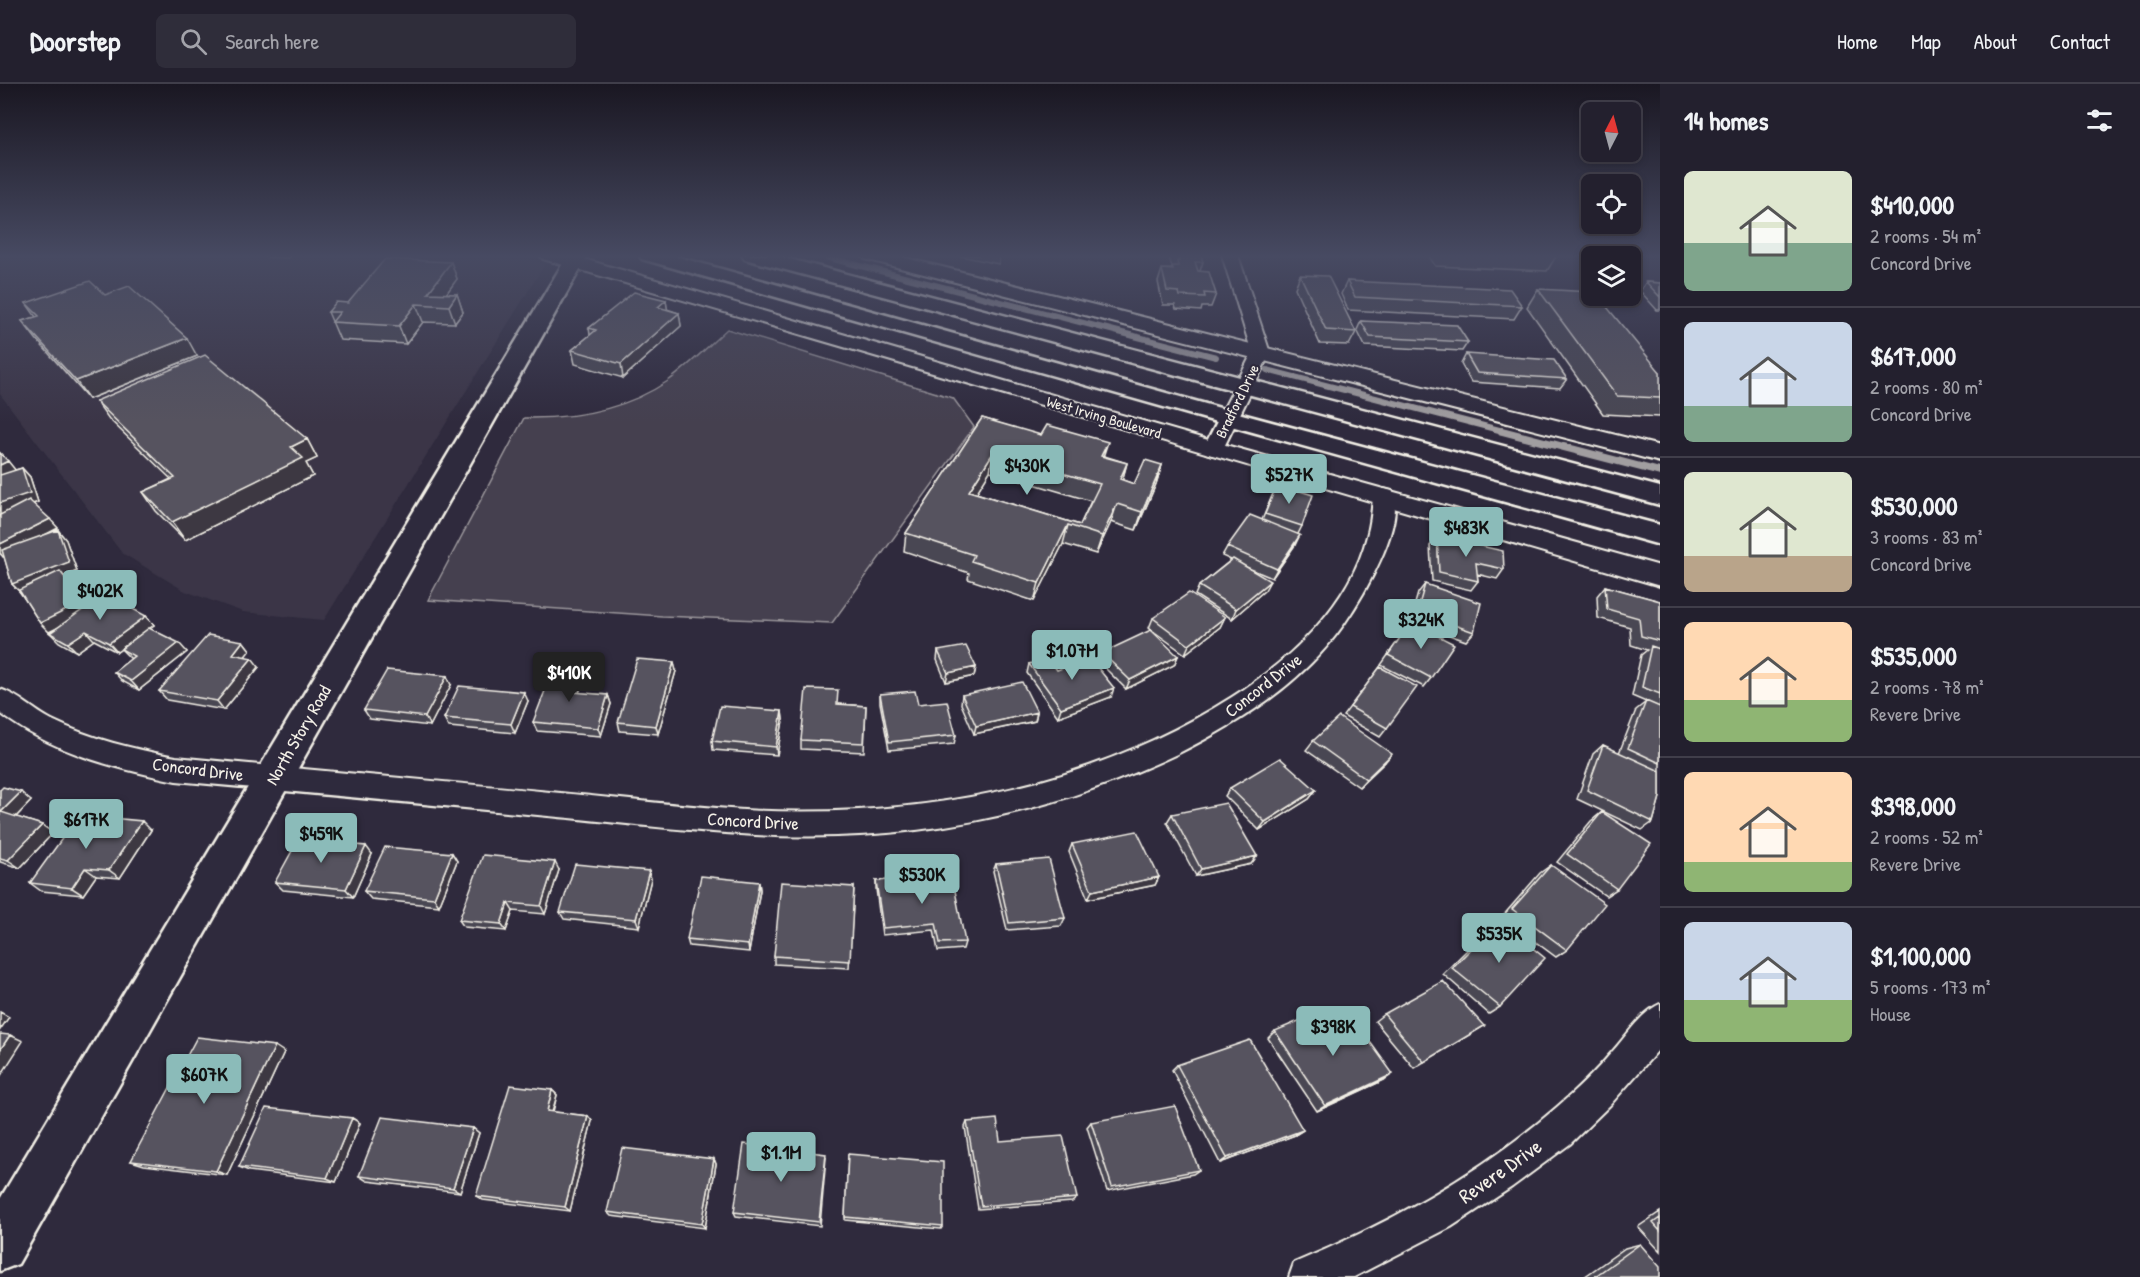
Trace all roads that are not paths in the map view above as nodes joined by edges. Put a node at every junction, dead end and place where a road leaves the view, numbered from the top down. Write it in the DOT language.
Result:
graph roads {
  1 [pos="537,311"];
  2 [pos="748,311"];
  3 [pos="847,311"];
  4 [pos="961,311"];
  5 [pos="1093,311"];
  6 [pos="1248,311"];
  7 [pos="1261,353"];
  8 [pos="1243,386"];
  9 [pos="1229,418"];
  10 [pos="1213,449"];
  11 [pos="1660,454"];
  12 [pos="1384,496"];
  13 [pos="1660,496"];
  14 [pos="1660,534"];
  15 [pos="1660,576"];
  16 [pos="0,699"];
  17 [pos="273,777"];
  18 [pos="1660,1021"];
  19 [pos="0,1246"];
  20 [pos="1308,1277"];
  1 -- 17 [label="main road, North Story Road"];
  2 -- 10 [label="street, West Irving Boulevard"];
  3 -- 9 [label="main road, West Irving Boulevard"];
  4 -- 8 [label="main road"];
  5 -- 7 [label="street"];
  6 -- 7 [label="street"];
  7 -- 8 [label="street, Bradford Drive"];
  7 -- 11 [label="street"];
  8 -- 9 [label="street, Bradford Drive"];
  8 -- 13 [label="main road"];
  9 -- 10 [label="street, Bradford Drive"];
  9 -- 14 [label="main road, West Irving Boulevard"];
  10 -- 12 [label="street, West Irving Boulevard"];
  12 -- 15 [label="street, West Irving Boulevard"];
  12 -- 17 [label="street, Concord Drive"];
  16 -- 17 [label="street, Concord Drive"];
  17 -- 19 [label="main road, North Story Road"];
  18 -- 20 [label="street, Revere Drive"];
}
